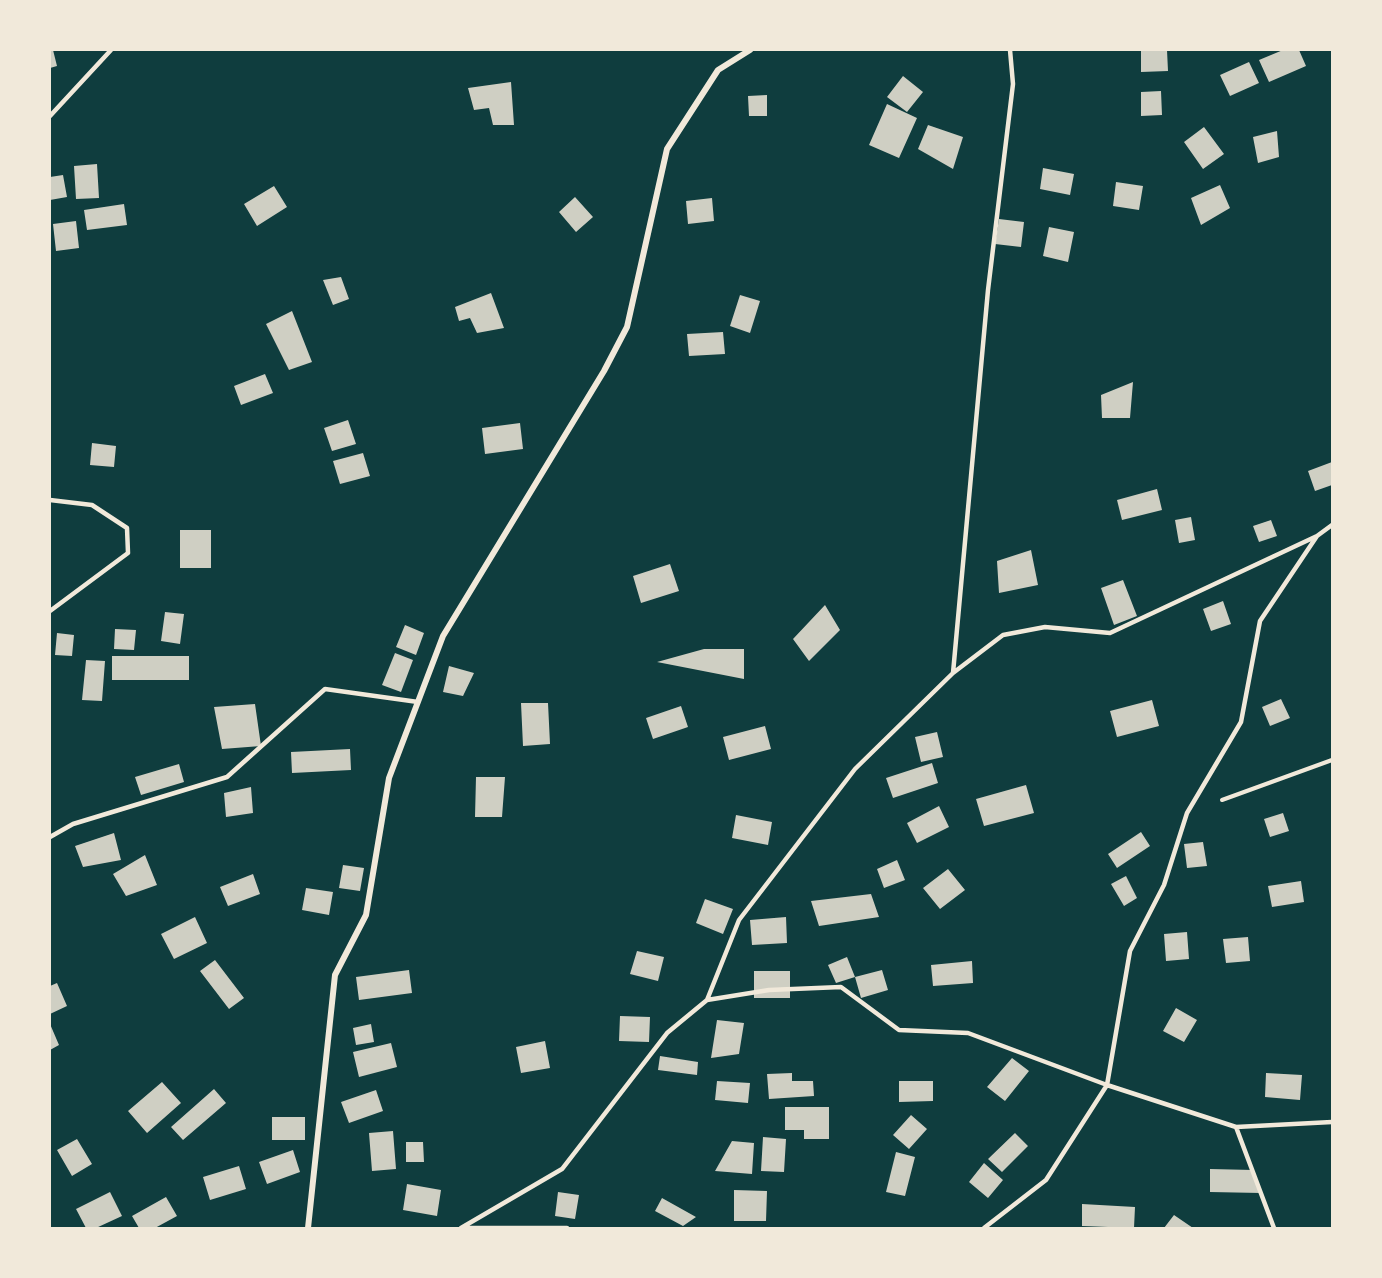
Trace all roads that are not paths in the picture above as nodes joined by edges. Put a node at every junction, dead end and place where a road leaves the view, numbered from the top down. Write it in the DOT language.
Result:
graph roads {
  1 [pos="111,50"];
  2 [pos="750,50"];
  3 [pos="1010,50"];
  4 [pos="50,116"];
  5 [pos="50,500"];
  6 [pos="1332,525"];
  7 [pos="1317,536"];
  8 [pos="50,611"];
  9 [pos="953,673"];
  10 [pos="418,702"];
  11 [pos="50,837"];
  12 [pos="707,1000"];
  13 [pos="1107,1085"];
  14 [pos="1332,1122"];
  15 [pos="1236,1126"];
  16 [pos="308,1228"];
  17 [pos="460,1228"];
  18 [pos="567,1228"];
  19 [pos="984,1228"];
  20 [pos="1274,1228"];
  1 -- 4 [label="lane"];
  2 -- 10 [label="street"];
  3 -- 9 [label="lane"];
  5 -- 8 [label="lane"];
  6 -- 7 [label="lane"];
  7 -- 9 [label="lane"];
  7 -- 13 [label="lane"];
  9 -- 12 [label="lane"];
  10 -- 11 [label="lane"];
  10 -- 16 [label="street"];
  12 -- 13 [label="lane"];
  12 -- 17 [label="lane"];
  13 -- 15 [label="lane"];
  13 -- 19 [label="lane"];
  14 -- 15 [label="lane"];
  15 -- 20 [label="lane"];
  17 -- 18 [label="lane"];
}
